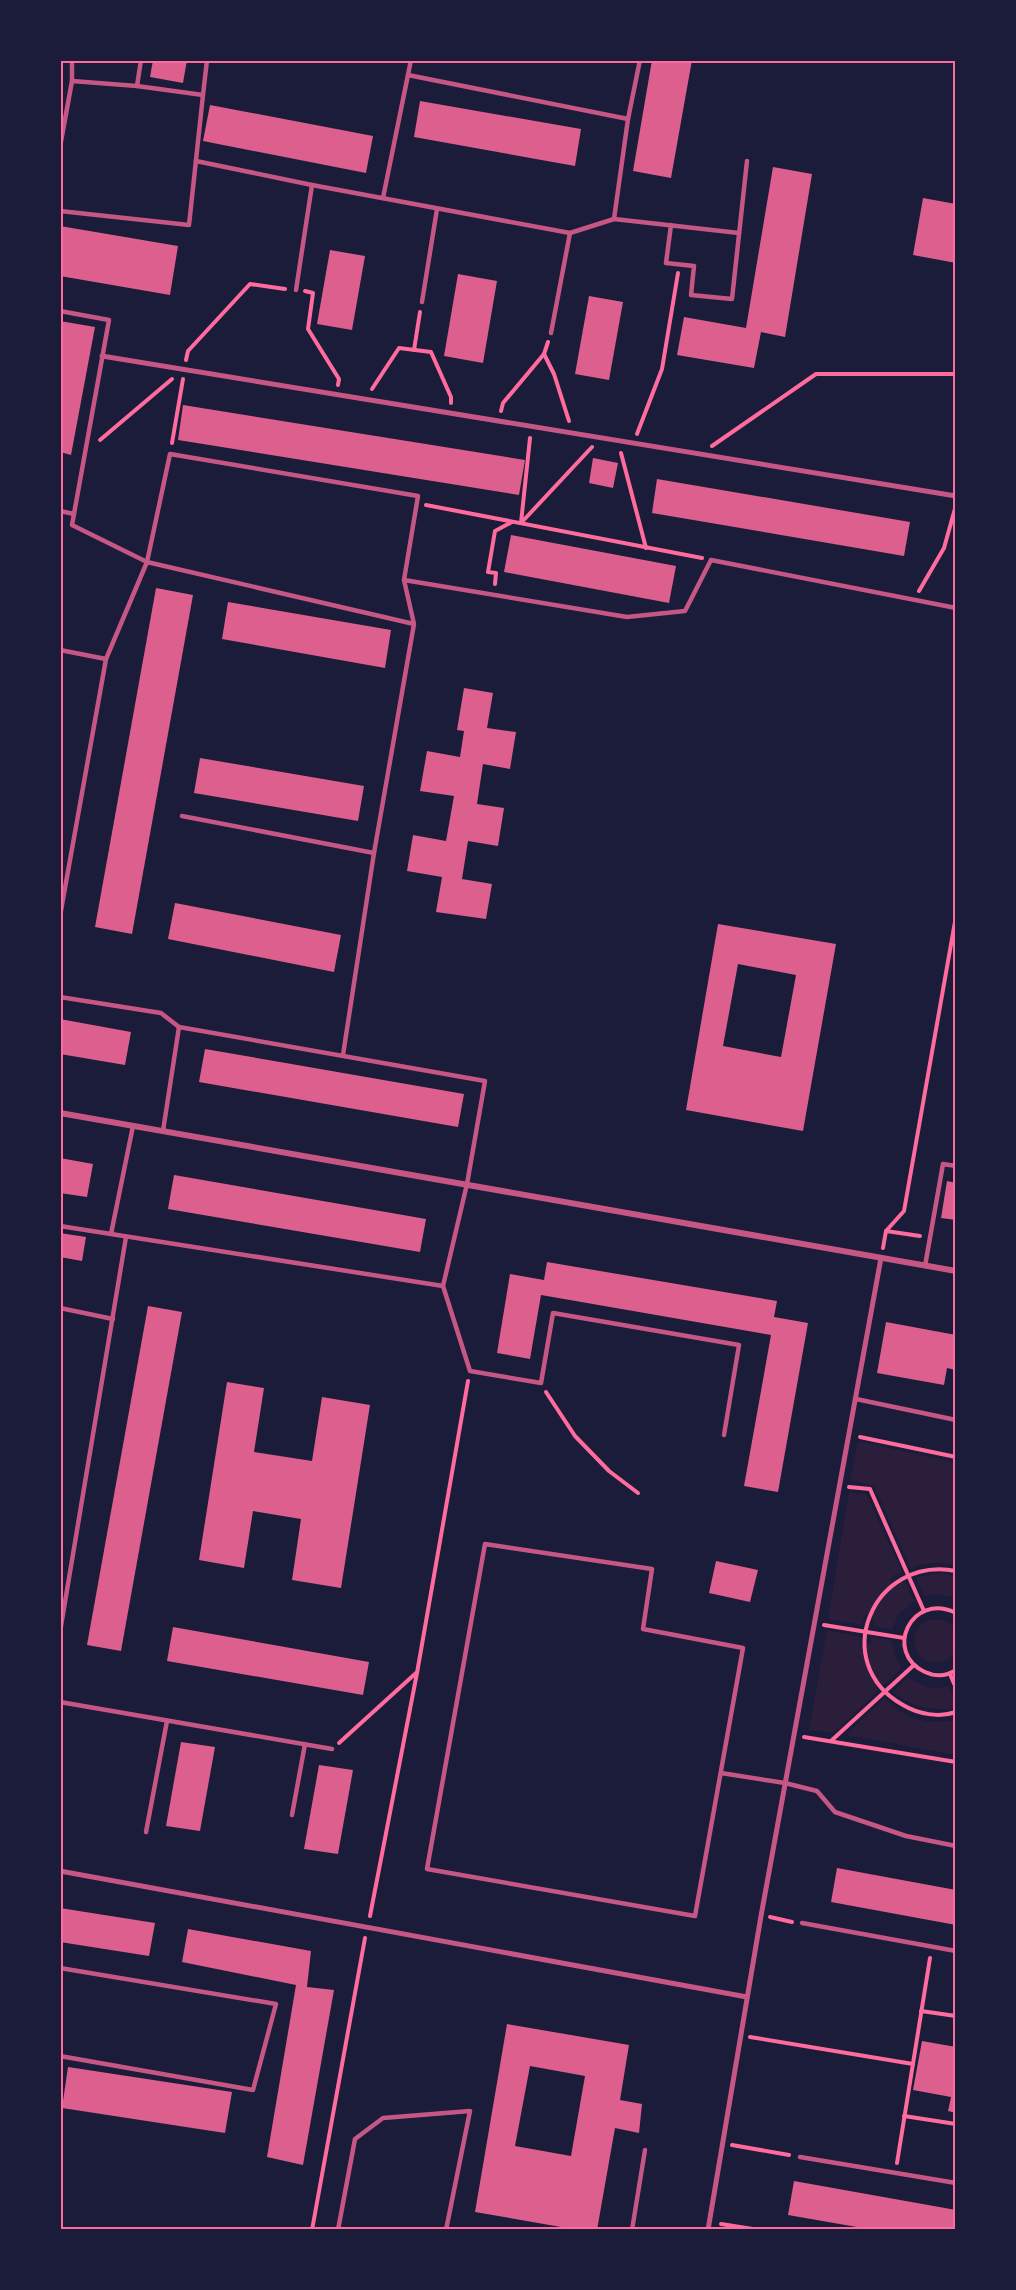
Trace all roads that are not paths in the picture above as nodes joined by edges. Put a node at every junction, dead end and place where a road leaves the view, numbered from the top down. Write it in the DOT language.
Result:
graph roads {
  1 [pos="72,60"];
  2 [pos="141,60"];
  3 [pos="207,60"];
  4 [pos="411,60"];
  5 [pos="640,60"];
  6 [pos="408,75"];
  7 [pos="72,81"];
  8 [pos="137,86"];
  9 [pos="203,95"];
  10 [pos="628,119"];
  11 [pos="60,147"];
  12 [pos="196,161"];
  13 [pos="747,161"];
  14 [pos="312,185"];
  15 [pos="383,198"];
  16 [pos="436,208"];
  17 [pos="60,211"];
  18 [pos="614,219"];
  19 [pos="670,225"];
  20 [pos="570,232"];
  21 [pos="739,233"];
  22 [pos="296,290"];
  23 [pos="422,302"];
  24 [pos="60,311"];
  25 [pos="551,333"];
  26 [pos="102,356"];
  27 [pos="956,496"];
  28 [pos="60,512"];
  29 [pos="74,513"];
  30 [pos="147,562"];
  31 [pos="404,580"];
  32 [pos="956,608"];
  33 [pos="414,624"];
  34 [pos="60,650"];
  35 [pos="106,658"];
  36 [pos="183,816"];
  37 [pos="374,853"];
  38 [pos="60,916"];
  39 [pos="60,997"];
  40 [pos="179,1027"];
  41 [pos="343,1055"];
  42 [pos="60,1113"];
  43 [pos="133,1125"];
  44 [pos="163,1131"];
  45 [pos="956,1166"];
  46 [pos="467,1185"];
  47 [pos="60,1226"];
  48 [pos="111,1234"];
  49 [pos="126,1237"];
  50 [pos="881,1258"];
  51 [pos="925,1266"];
  52 [pos="956,1271"];
  53 [pos="443,1286"];
  54 [pos="60,1308"];
  55 [pos="113,1319"];
  56 [pos="856,1399"];
  57 [pos="956,1420"];
  58 [pos="724,1435"];
  59 [pos="60,1632"];
  60 [pos="60,1702"];
  61 [pos="167,1721"];
  62 [pos="305,1744"];
  63 [pos="332,1749"];
  64 [pos="721,1773"];
  65 [pos="786,1783"];
  66 [pos="292,1815"];
  67 [pos="146,1833"];
  68 [pos="956,1846"];
  69 [pos="60,1871"];
  70 [pos="802,1923"];
  71 [pos="956,1951"];
  72 [pos="60,1968"];
  73 [pos="747,1997"];
  74 [pos="60,2056"];
  75 [pos="645,2150"];
  76 [pos="800,2157"];
  77 [pos="956,2183"];
  78 [pos="339,2230"];
  79 [pos="446,2230"];
  80 [pos="632,2230"];
  81 [pos="708,2230"];
  1 -- 7 [label="lane"];
  2 -- 8 [label="lane"];
  3 -- 9 [label="lane"];
  4 -- 6 [label="lane"];
  5 -- 10 [label="lane"];
  6 -- 10 [label="lane"];
  6 -- 15 [label="lane"];
  7 -- 8 [label="lane"];
  7 -- 11 [label="lane"];
  8 -- 9 [label="lane"];
  9 -- 12 [label="lane"];
  10 -- 18 [label="lane"];
  12 -- 14 [label="lane"];
  12 -- 17 [label="lane"];
  13 -- 21 [label="lane"];
  14 -- 15 [label="lane"];
  14 -- 22 [label="lane"];
  15 -- 16 [label="lane"];
  16 -- 20 [label="lane"];
  16 -- 23 [label="lane"];
  18 -- 19 [label="lane"];
  18 -- 20 [label="lane"];
  19 -- 21 [label="lane"];
  19 -- 21 [label="lane"];
  20 -- 25 [label="lane"];
  24 -- 26 [label="lane"];
  26 -- 27 [label="street"];
  26 -- 29 [label="lane"];
  28 -- 29 [label="lane"];
  29 -- 30 [label="lane"];
  30 -- 31 [label="lane"];
  30 -- 33 [label="lane"];
  30 -- 35 [label="lane"];
  31 -- 32 [label="lane"];
  31 -- 33 [label="lane"];
  33 -- 37 [label="lane"];
  34 -- 35 [label="lane"];
  35 -- 38 [label="lane"];
  36 -- 37 [label="lane"];
  37 -- 41 [label="lane"];
  39 -- 40 [label="lane"];
  40 -- 41 [label="lane"];
  40 -- 44 [label="lane"];
  41 -- 46 [label="lane"];
  42 -- 43 [label="street"];
  43 -- 44 [label="street"];
  43 -- 48 [label="lane"];
  44 -- 46 [label="street"];
  45 -- 51 [label="lane"];
  46 -- 50 [label="street"];
  46 -- 53 [label="lane"];
  47 -- 48 [label="lane"];
  48 -- 49 [label="lane"];
  49 -- 53 [label="lane"];
  49 -- 55 [label="lane"];
  50 -- 51 [label="street"];
  50 -- 56 [label="street"];
  51 -- 52 [label="street"];
  53 -- 58 [label="lane"];
  54 -- 55 [label="lane"];
  55 -- 59 [label="lane"];
  56 -- 57 [label="lane"];
  56 -- 65 [label="street"];
  60 -- 61 [label="lane"];
  61 -- 62 [label="lane"];
  61 -- 67 [label="lane"];
  62 -- 63 [label="lane"];
  62 -- 66 [label="lane"];
  64 -- 64 [label="lane"];
  64 -- 65 [label="lane"];
  65 -- 68 [label="lane"];
  65 -- 73 [label="street"];
  69 -- 73 [label="street"];
  70 -- 71 [label="lane"];
  72 -- 74 [label="lane"];
  73 -- 81 [label="street"];
  75 -- 80 [label="lane"];
  76 -- 77 [label="lane"];
  78 -- 79 [label="lane"];
}
